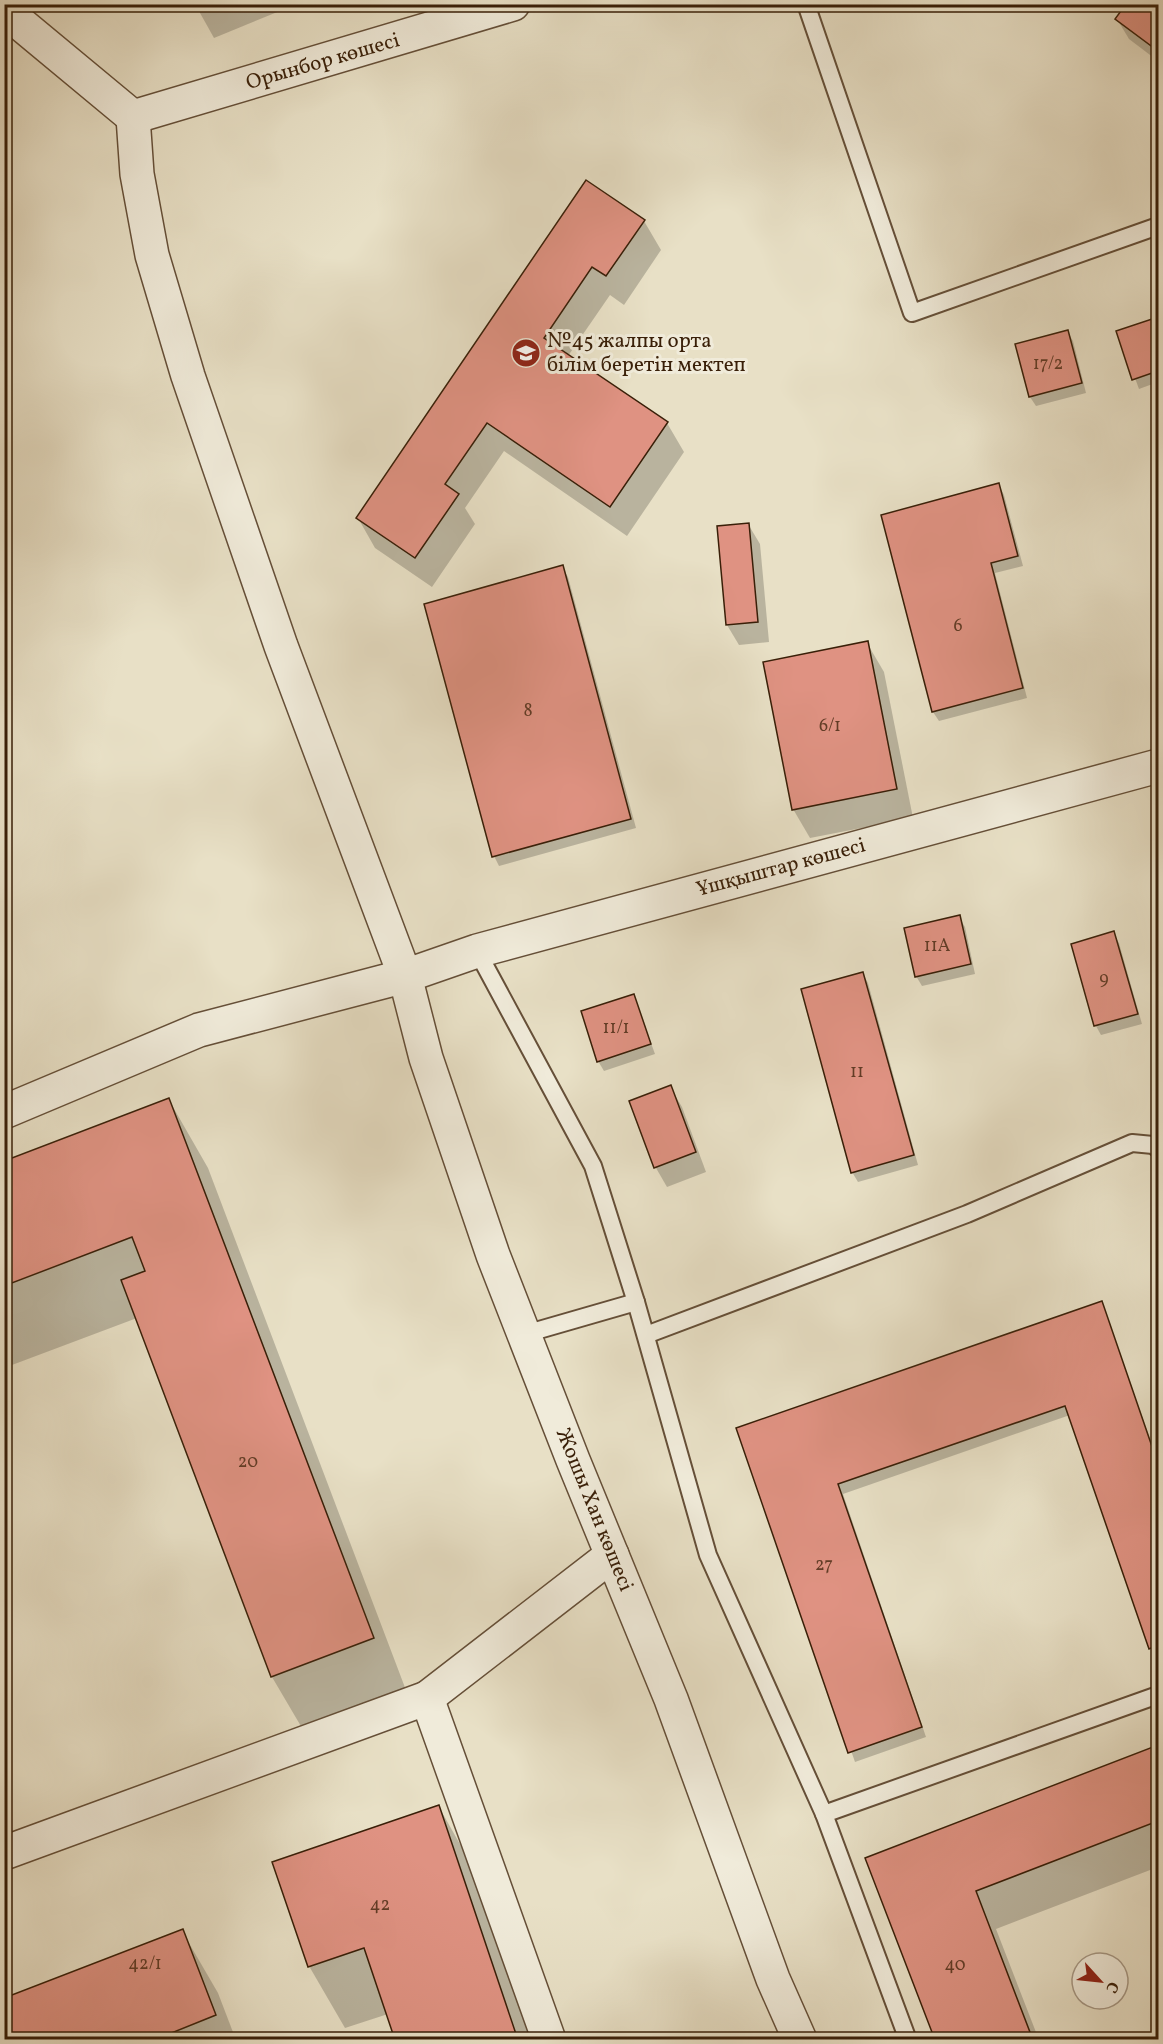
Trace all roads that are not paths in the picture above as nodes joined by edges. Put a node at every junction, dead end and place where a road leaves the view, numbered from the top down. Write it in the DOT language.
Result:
graph roads {
  1 [pos="513,4"];
  2 [pos="806,4"];
  3 [pos="4,10"];
  4 [pos="133,117"];
  5 [pos="1158,226"];
  6 [pos="1158,766"];
  7 [pos="477,951"];
  8 [pos="405,976"];
  9 [pos="4,1112"];
  10 [pos="1158,1149"];
  11 [pos="636,1302"];
  12 [pos="525,1334"];
  13 [pos="646,1335"];
  14 [pos="612,1555"];
  15 [pos="1158,1695"];
  16 [pos="427,1698"];
  17 [pos="824,1814"];
  18 [pos="4,1853"];
  19 [pos="549,2040"];
  20 [pos="800,2040"];
  21 [pos="908,2040"];
  1 -- 4 [label="street, Орынбор көшесі"];
  2 -- 5 [label="lane"];
  3 -- 4 [label="street"];
  4 -- 8 [label="street, Жошы Хан көшесі"];
  6 -- 7 [label="street, Ұшқыштар көшесі"];
  7 -- 8 [label="street, Ұшқыштар көшесі"];
  7 -- 11 [label="lane"];
  8 -- 9 [label="street, Ұшқыштар көшесі"];
  8 -- 12 [label="street, Жошы Хан көшесі"];
  10 -- 13 [label="lane"];
  11 -- 12 [label="lane"];
  11 -- 13 [label="lane"];
  12 -- 14 [label="street, Жошы Хан көшесі"];
  13 -- 17 [label="lane"];
  14 -- 16 [label="street"];
  14 -- 20 [label="street, Жошы Хан көшесі"];
  15 -- 17 [label="lane"];
  16 -- 18 [label="street"];
  16 -- 19 [label="street"];
  17 -- 21 [label="lane"];
}
